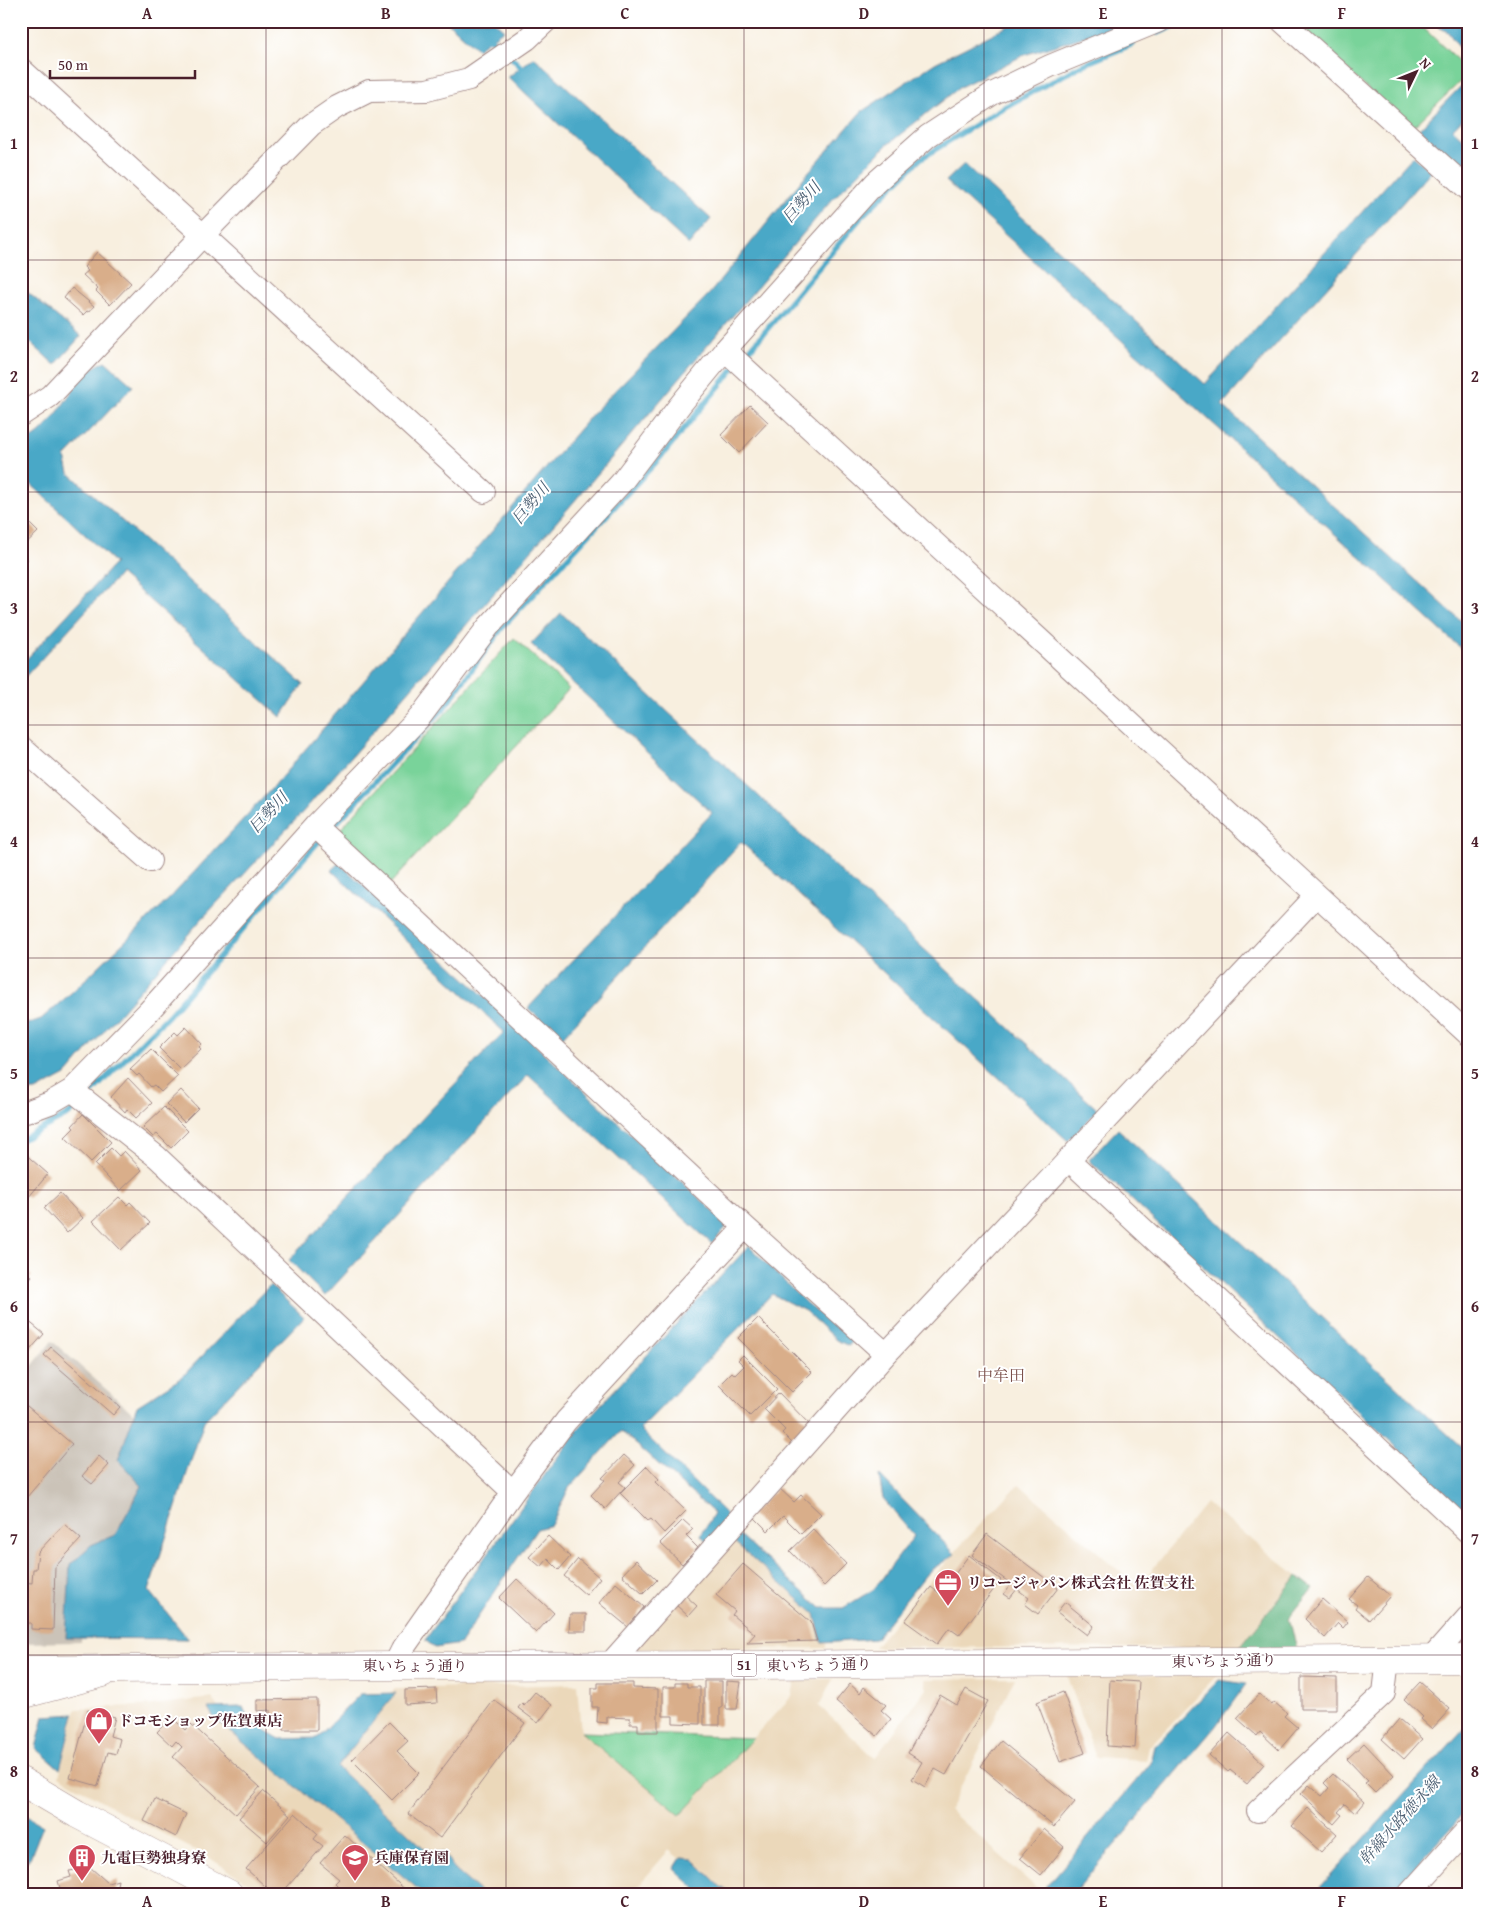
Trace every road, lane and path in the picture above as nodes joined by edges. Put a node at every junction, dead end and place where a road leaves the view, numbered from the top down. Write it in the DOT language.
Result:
graph roads {
  1 [pos="546,21"];
  2 [pos="1159,21"];
  3 [pos="1282,21"];
  4 [pos="21,69"];
  5 [pos="1468,189"];
  6 [pos="203,235"];
  7 [pos="725,350"];
  8 [pos="21,415"];
  9 [pos="484,492"];
  10 [pos="21,747"];
  11 [pos="322,832"];
  12 [pos="150,861"];
  13 [pos="1317,895"];
  14 [pos="1468,1034"];
  15 [pos="80,1097"];
  16 [pos="23,1114"];
  17 [pos="1069,1160"];
  18 [pos="745,1227"];
  19 [pos="886,1354"];
  20 [pos="513,1492"];
  21 [pos="1468,1532"];
  22 [pos="1468,1617"];
  23 [pos="1431,1659"];
  24 [pos="1468,1659"];
  25 [pos="1388,1660"];
  26 [pos="394,1666"];
  27 [pos="608,1666"];
  28 [pos="119,1669"];
  29 [pos="21,1670"];
  30 [pos="21,1695"];
  31 [pos="21,1781"];
  32 [pos="1258,1811"];
  33 [pos="1468,1829"];
  34 [pos="229,1894"];
  35 [pos="1409,1894"];
  1 -- 6 [label="street"];
  2 -- 7 [label="street"];
  3 -- 5 [label="street"];
  4 -- 6 [label="street"];
  6 -- 8 [label="street"];
  6 -- 9 [label="street"];
  7 -- 11 [label="street"];
  7 -- 13 [label="street"];
  10 -- 12 [label="street"];
  11 -- 15 [label="street"];
  11 -- 18 [label="street"];
  13 -- 14 [label="street"];
  13 -- 17 [label="street"];
  15 -- 16 [label="street"];
  15 -- 20 [label="street"];
  17 -- 19 [label="street"];
  17 -- 21 [label="street"];
  18 -- 19 [label="street"];
  18 -- 20 [label="street"];
  19 -- 27 [label="street"];
  20 -- 26 [label="street"];
  22 -- 23 [label="street"];
  23 -- 24 [label="main road, 東いちょう通り / 51"];
  23 -- 25 [label="main road, 東いちょう通り / 51"];
  25 -- 27 [label="main road, 東いちょう通り / 51"];
  25 -- 32 [label="street"];
  26 -- 27 [label="main road, 東いちょう通り / 51"];
  26 -- 28 [label="main road, 東いちょう通り / 51"];
  28 -- 29 [label="main road, 東いちょう通り / 51"];
  28 -- 30 [label="main road"];
  31 -- 34 [label="main road"];
  33 -- 35 [label="street"];
}
